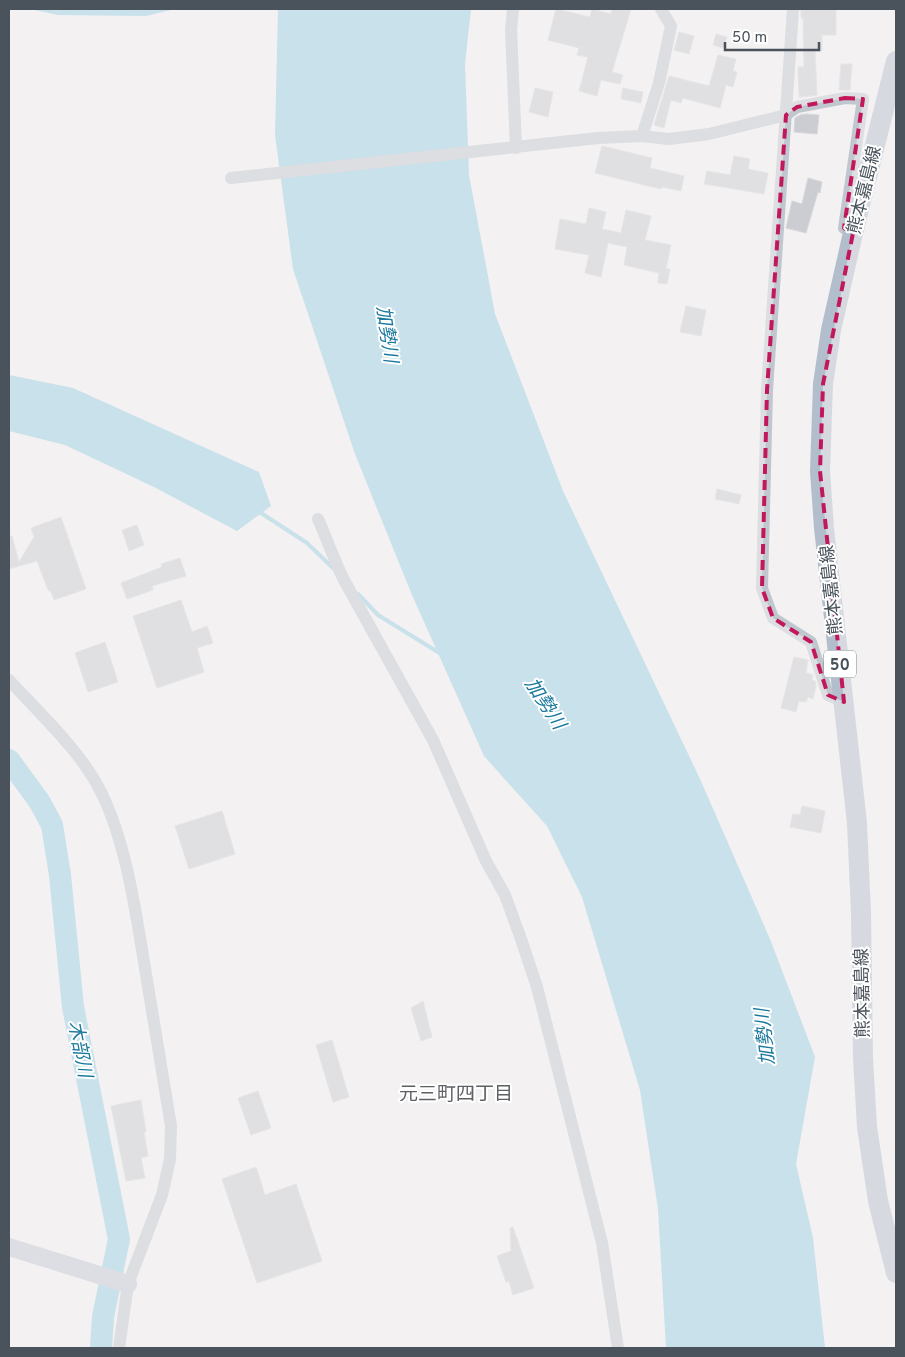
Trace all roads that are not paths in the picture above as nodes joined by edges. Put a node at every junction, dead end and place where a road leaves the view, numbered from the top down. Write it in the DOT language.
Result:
graph roads {
  1 [pos="513,9"];
  2 [pos="661,9"];
  3 [pos="793,9"];
  4 [pos="896,61"];
  5 [pos="786,115"];
  6 [pos="642,136"];
  7 [pos="516,148"];
  8 [pos="231,178"];
  9 [pos="853,233"];
  10 [pos="318,519"];
  11 [pos="9,680"];
  12 [pos="844,702"];
  13 [pos="9,1247"];
  14 [pos="896,1273"];
  15 [pos="123,1283"];
  16 [pos="119,1348"];
  17 [pos="618,1348"];
  1 -- 7 [label="street"];
  2 -- 6 [label="street"];
  3 -- 5 [label="street"];
  4 -- 9 [label="main road, 熊本嘉島線 / 50"];
  5 -- 6 [label="street"];
  5 -- 9 [label="street"];
  5 -- 12 [label="street"];
  6 -- 7 [label="street"];
  7 -- 8 [label="street"];
  9 -- 12 [label="main road, 熊本嘉島線 / 50"];
  10 -- 17 [label="street"];
  11 -- 15 [label="street"];
  12 -- 14 [label="main road, 熊本嘉島線 / 50"];
  13 -- 15 [label="street"];
  15 -- 16 [label="street"];
}
